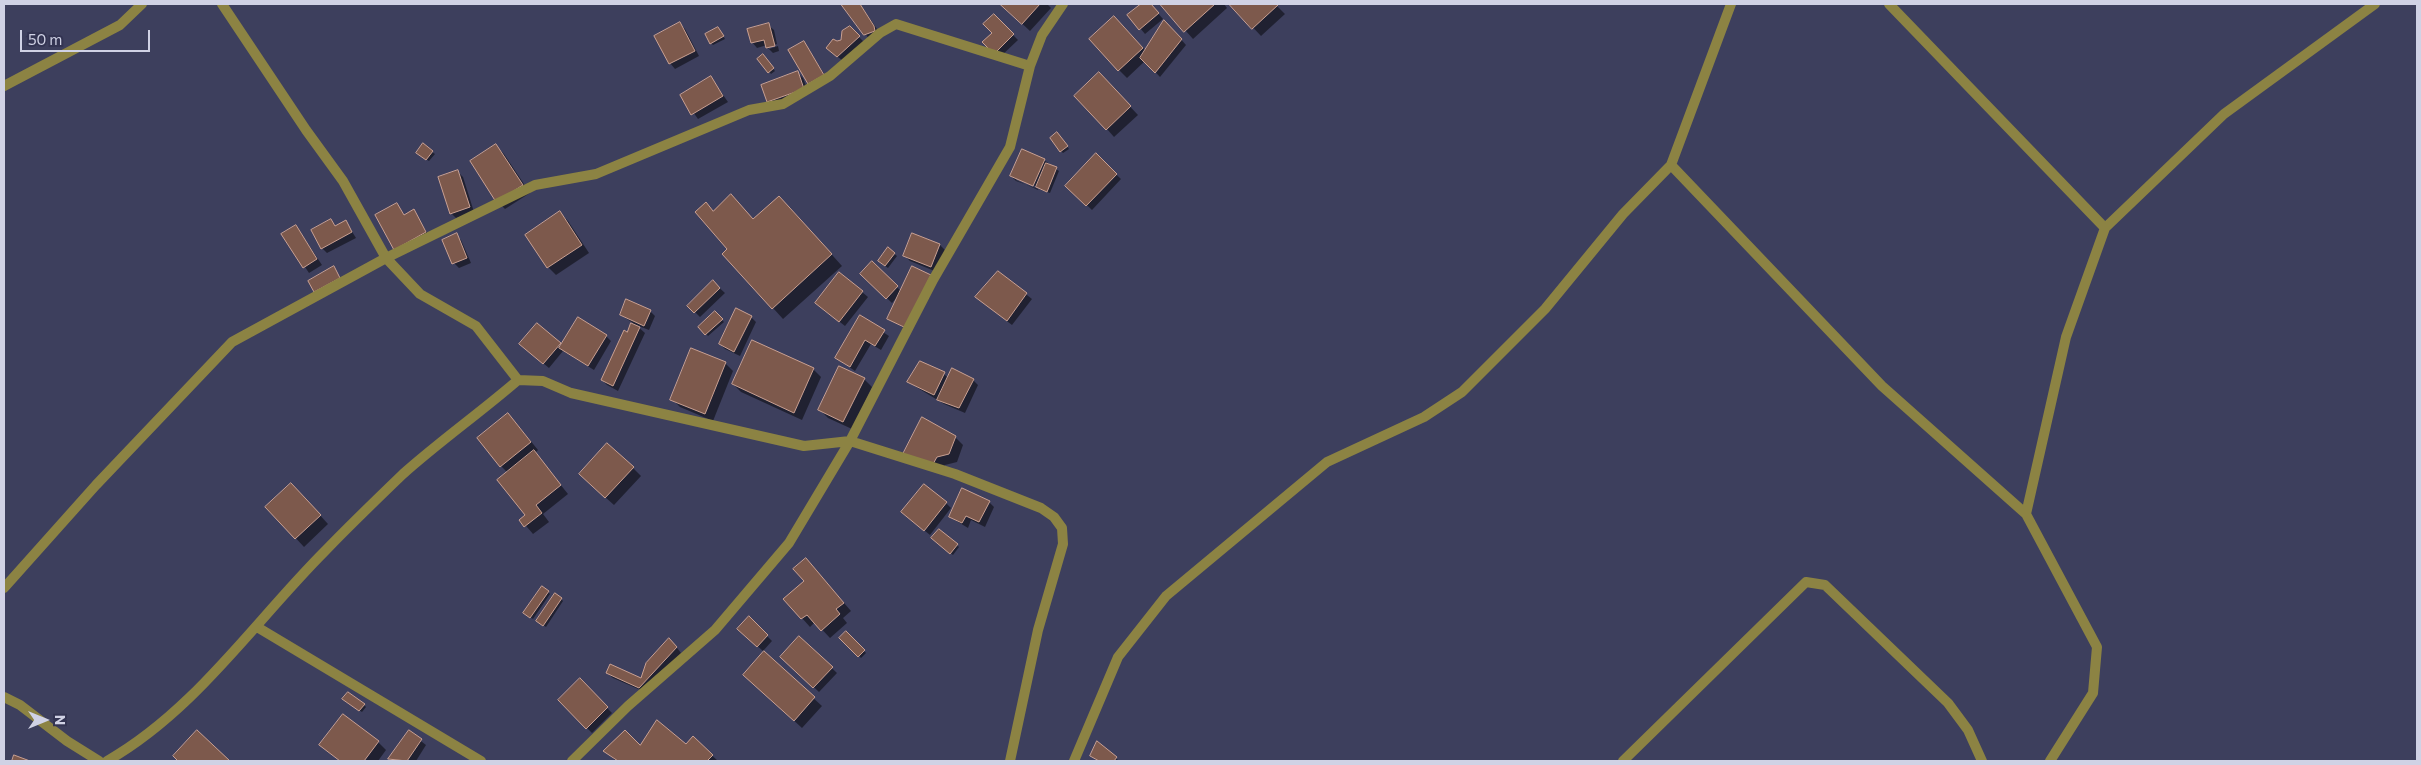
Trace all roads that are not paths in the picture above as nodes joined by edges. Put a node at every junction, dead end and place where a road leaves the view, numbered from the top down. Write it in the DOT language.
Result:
graph roads {
  1 [pos="142,4"];
  2 [pos="222,4"];
  3 [pos="1063,4"];
  4 [pos="1732,4"];
  5 [pos="1889,4"];
  6 [pos="2375,4"];
  7 [pos="1030,66"];
  8 [pos="4,86"];
  9 [pos="1671,165"];
  10 [pos="2106,228"];
  11 [pos="386,258"];
  12 [pos="518,380"];
  13 [pos="850,441"];
  14 [pos="2026,514"];
  15 [pos="4,588"];
  16 [pos="257,627"];
  17 [pos="4,697"];
  18 [pos="99,761"];
  19 [pos="107,761"];
  20 [pos="482,761"];
  21 [pos="572,761"];
  22 [pos="1010,761"];
  23 [pos="1074,761"];
  24 [pos="1623,761"];
  25 [pos="1982,761"];
  26 [pos="2050,761"];
  1 -- 8 [label="street"];
  2 -- 11 [label="street"];
  3 -- 7 [label="street"];
  4 -- 9 [label="street"];
  5 -- 10 [label="street"];
  6 -- 10 [label="street"];
  7 -- 11 [label="street"];
  7 -- 13 [label="street"];
  9 -- 14 [label="street"];
  9 -- 23 [label="street"];
  10 -- 14 [label="street"];
  11 -- 12 [label="street"];
  11 -- 15 [label="street"];
  12 -- 13 [label="street"];
  12 -- 16 [label="street"];
  13 -- 21 [label="street"];
  13 -- 22 [label="street"];
  14 -- 26 [label="street"];
  16 -- 19 [label="street"];
  16 -- 20 [label="street"];
  17 -- 18 [label="street"];
  24 -- 25 [label="street"];
}
